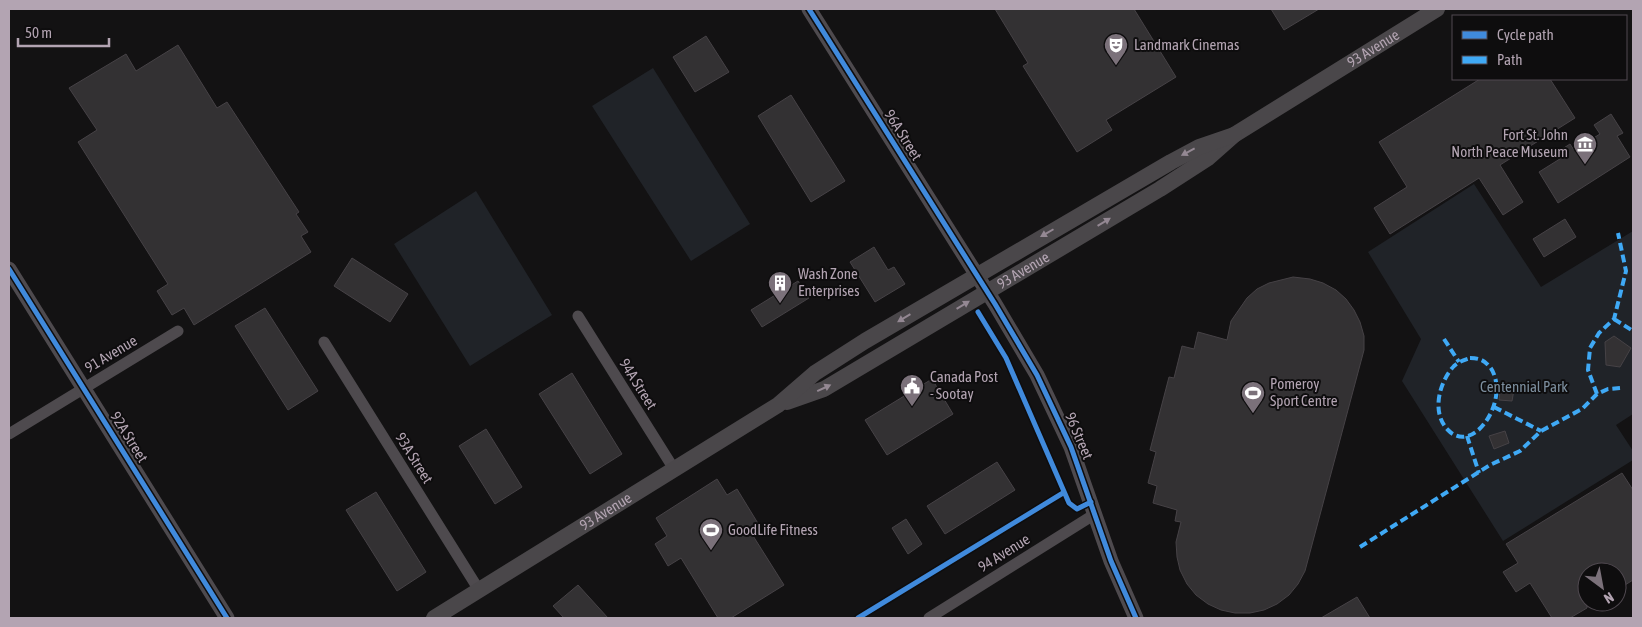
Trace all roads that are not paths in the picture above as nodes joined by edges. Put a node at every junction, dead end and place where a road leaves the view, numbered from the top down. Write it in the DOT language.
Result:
graph roads {
  1 [pos="809,9"];
  2 [pos="1437,9"];
  3 [pos="1234,135"];
  4 [pos="9,269"];
  5 [pos="976,275"];
  6 [pos="987,292"];
  7 [pos="578,316"];
  8 [pos="178,331"];
  9 [pos="324,342"];
  10 [pos="83,388"];
  11 [pos="778,405"];
  12 [pos="9,434"];
  13 [pos="674,469"];
  14 [pos="1095,514"];
  15 [pos="479,590"];
  16 [pos="227,618"];
  17 [pos="434,618"];
  18 [pos="929,618"];
  19 [pos="1136,618"];
  1 -- 5 [label="street, 96A Street"];
  2 -- 3 [label="main road, 93 Avenue"];
  3 -- 5 [label="main road, 93 Avenue, one-way"];
  6 -- 3 [label="main road, 93 Avenue, one-way"];
  4 -- 10 [label="street, 92A Street"];
  5 -- 6 [label="street, 96 Street"];
  5 -- 11 [label="main road, 93 Avenue, one-way"];
  11 -- 6 [label="main road, 93 Avenue, one-way"];
  6 -- 14 [label="street, 96 Street"];
  7 -- 13 [label="street, 94A Street"];
  8 -- 10 [label="street, 91 Avenue"];
  9 -- 15 [label="street, 93A Street"];
  10 -- 12 [label="street, 91 Avenue"];
  10 -- 16 [label="street, 92A Street"];
  11 -- 13 [label="main road, 93 Avenue"];
  13 -- 15 [label="main road, 93 Avenue"];
  14 -- 18 [label="street, 94 Avenue"];
  14 -- 19 [label="street, 96 Street"];
  15 -- 17 [label="main road, 93 Avenue"];
}
